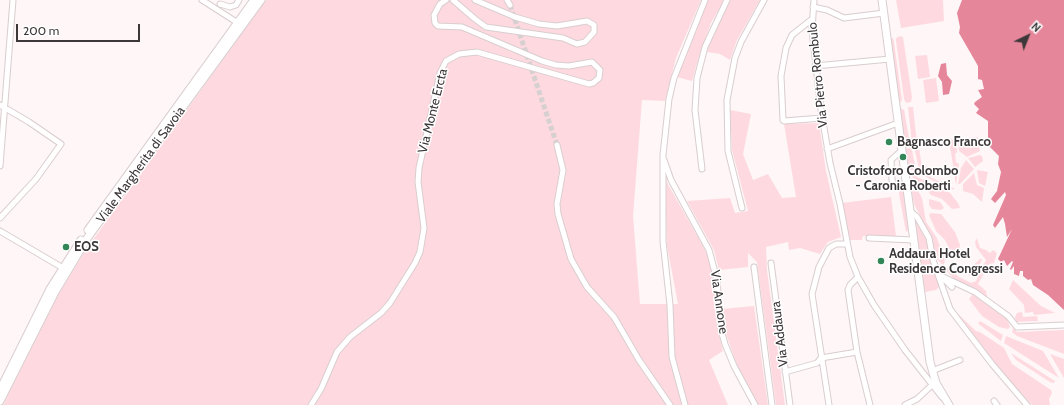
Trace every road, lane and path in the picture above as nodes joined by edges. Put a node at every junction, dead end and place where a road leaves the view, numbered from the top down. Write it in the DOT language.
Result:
graph roads {
  1 [pos="13,0"];
  2 [pos="202,0"];
  3 [pos="239,0"];
  4 [pos="254,0"];
  5 [pos="261,0"];
  6 [pos="446,0"];
  7 [pos="453,0"];
  8 [pos="475,0"];
  9 [pos="507,0"];
  10 [pos="705,0"];
  11 [pos="727,0"];
  12 [pos="764,0"];
  13 [pos="814,0"];
  14 [pos="882,0"];
  15 [pos="220,4"];
  16 [pos="510,5"];
  17 [pos="813,7"];
  18 [pos="884,13"];
  19 [pos="811,20"];
  20 [pos="238,23"];
  21 [pos="890,59"];
  22 [pos="816,66"];
  23 [pos="2,106"];
  24 [pos="822,118"];
  25 [pos="898,123"];
  26 [pos="557,145"];
  27 [pos="827,149"];
  28 [pos="901,151"];
  29 [pos="663,155"];
  30 [pos="0,166"];
  31 [pos="702,169"];
  32 [pos="905,185"];
  33 [pos="742,208"];
  34 [pos="909,210"];
  35 [pos="0,218"];
  36 [pos="0,232"];
  37 [pos="869,238"];
  38 [pos="913,240"];
  39 [pos="847,244"];
  40 [pos="771,263"];
  41 [pos="754,267"];
  42 [pos="63,268"];
  43 [pos="938,274"];
  44 [pos="858,277"];
  45 [pos="952,287"];
  46 [pos="1064,325"];
  47 [pos="857,352"];
  48 [pos="821,358"];
  49 [pos="960,360"];
  50 [pos="932,370"];
  51 [pos="785,372"];
  52 [pos="931,386"];
  53 [pos="0,390"];
  54 [pos="0,401"];
  55 [pos="947,403"];
  56 [pos="312,405"];
  57 [pos="670,405"];
  58 [pos="685,405"];
  59 [pos="755,405"];
  60 [pos="772,405"];
  61 [pos="790,405"];
  62 [pos="830,405"];
  63 [pos="870,405"];
  64 [pos="904,405"];
  65 [pos="1027,405"];
  1 -- 23 [label="street"];
  2 -- 20 [label="street"];
  3 -- 15 [label="street"];
  4 -- 20 [label="street, Viale Margherita di Savoia"];
  5 -- 54 [label="street, Viale Margherita di Savoia"];
  6 -- 56 [label="street, Via Monte Ercta"];
  7 -- 8 [label="street"];
  9 -- 16 [label="street"];
  10 -- 29 [label="street"];
  11 -- 31 [label="street"];
  12 -- 33 [label="street"];
  13 -- 17 [label="street, Via Pietro Rombulo"];
  14 -- 18 [label="street"];
  17 -- 18 [label="street"];
  17 -- 19 [label="street, Via Pietro Rombulo"];
  18 -- 21 [label="street"];
  19 -- 22 [label="street, Via Pietro Rombulo"];
  19 -- 24 [label="street"];
  20 -- 42 [label="street, Viale Margherita di Savoia"];
  21 -- 22 [label="street"];
  21 -- 25 [label="street"];
  22 -- 24 [label="street, Via Pietro Rombulo"];
  23 -- 30 [label="street"];
  23 -- 35 [label="street"];
  24 -- 27 [label="street, Via Pietro Rombulo"];
  25 -- 27 [label="street"];
  25 -- 28 [label="street"];
  26 -- 57 [label="street"];
  27 -- 39 [label="street, Via Pietro Rombulo"];
  28 -- 32 [label="street"];
  28 -- 32 [label="street"];
  29 -- 58 [label="street"];
  29 -- 59 [label="street, Via Annone"];
  32 -- 34 [label="street"];
  34 -- 38 [label="street"];
  34 -- 43 [label="street"];
  36 -- 42 [label="street"];
  37 -- 38 [label="street"];
  38 -- 50 [label="street"];
  39 -- 44 [label="street, Via Pietro Rombulo"];
  39 -- 48 [label="street"];
  40 -- 51 [label="street, Via Addaura"];
  41 -- 60 [label="street"];
  42 -- 53 [label="street, Viale Margherita di Savoia"];
  43 -- 45 [label="street"];
  43 -- 46 [label="street"];
  43 -- 65 [label="street"];
  44 -- 47 [label="street"];
  44 -- 52 [label="street, Via Pietro Rombulo"];
  47 -- 48 [label="street"];
  47 -- 63 [label="street"];
  48 -- 51 [label="street"];
  48 -- 62 [label="street"];
  49 -- 50 [label="street"];
  50 -- 55 [label="street"];
  51 -- 61 [label="street, Via Addaura"];
  52 -- 55 [label="street, Via Pietro Rombulo"];
  52 -- 64 [label="street"];
}
